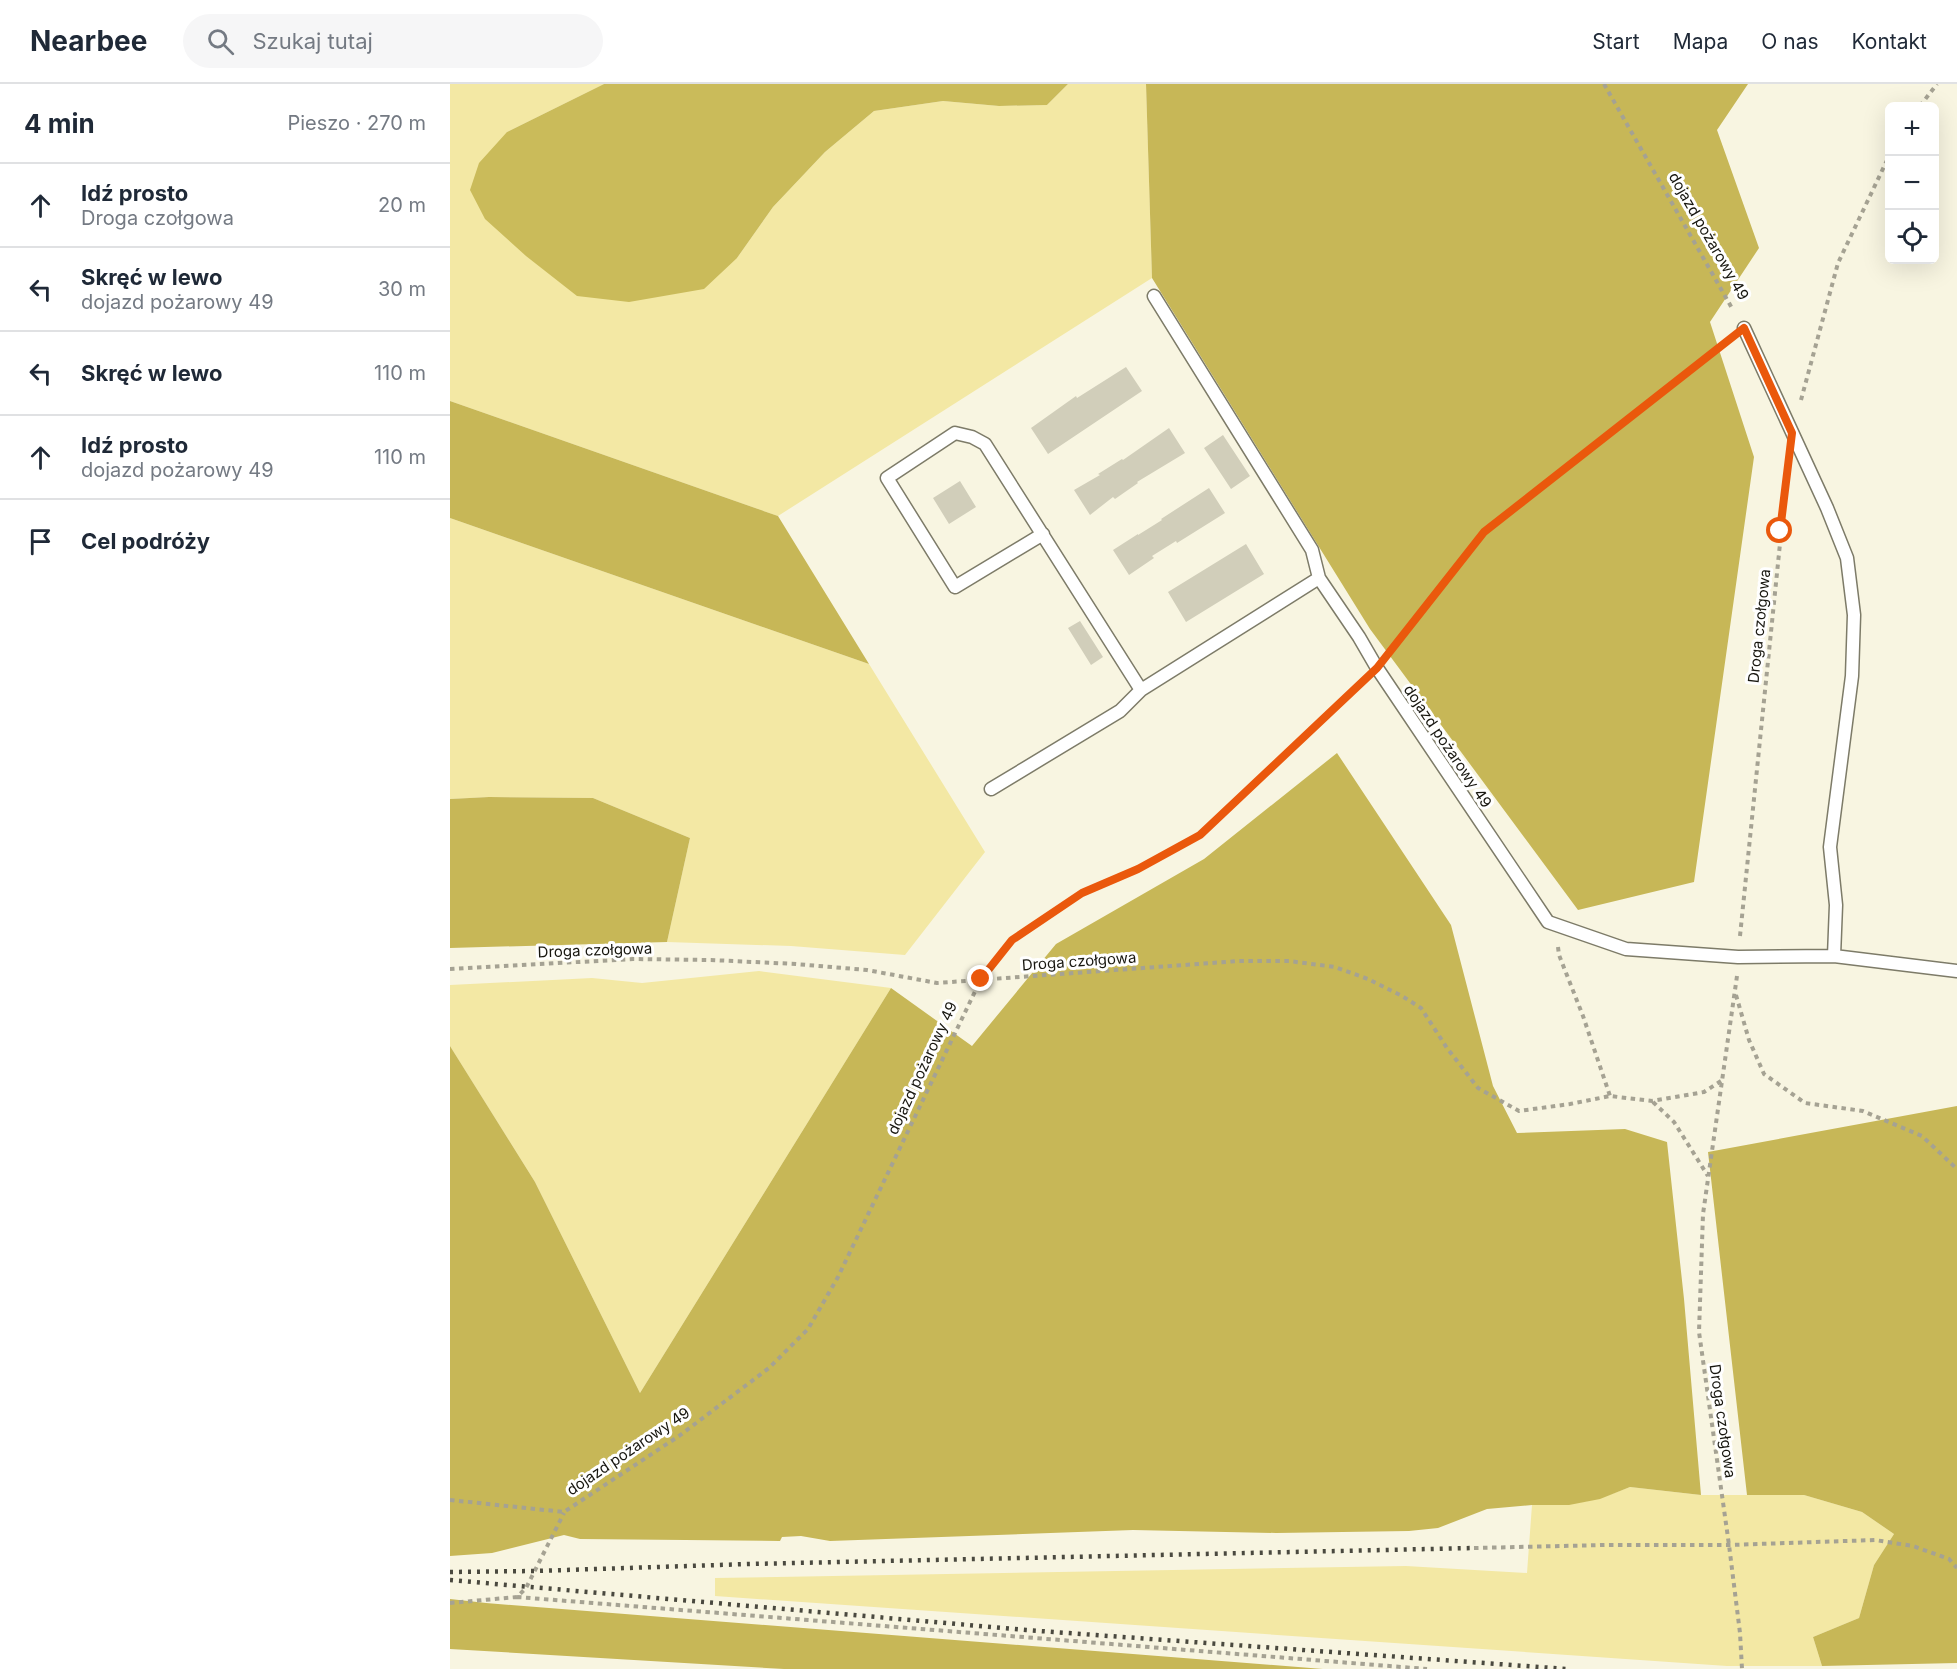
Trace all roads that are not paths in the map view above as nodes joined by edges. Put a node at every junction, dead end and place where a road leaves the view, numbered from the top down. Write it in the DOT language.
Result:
graph roads {
  1 [pos="1154,296"];
  2 [pos="1744,328"];
  3 [pos="1043,534"];
  4 [pos="1319,578"];
  5 [pos="1141,690"];
  6 [pos="991,789"];
  7 [pos="1834,956"];
  8 [pos="1957,971"];
  1 -- 4 [label="lane"];
  2 -- 7 [label="lane"];
  3 -- 3 [label="lane"];
  3 -- 5 [label="lane"];
  4 -- 5 [label="lane"];
  4 -- 7 [label="lane, dojazd pożarowy 49"];
  5 -- 6 [label="lane"];
  7 -- 8 [label="lane, dojazd pożarowy 49"];
}
